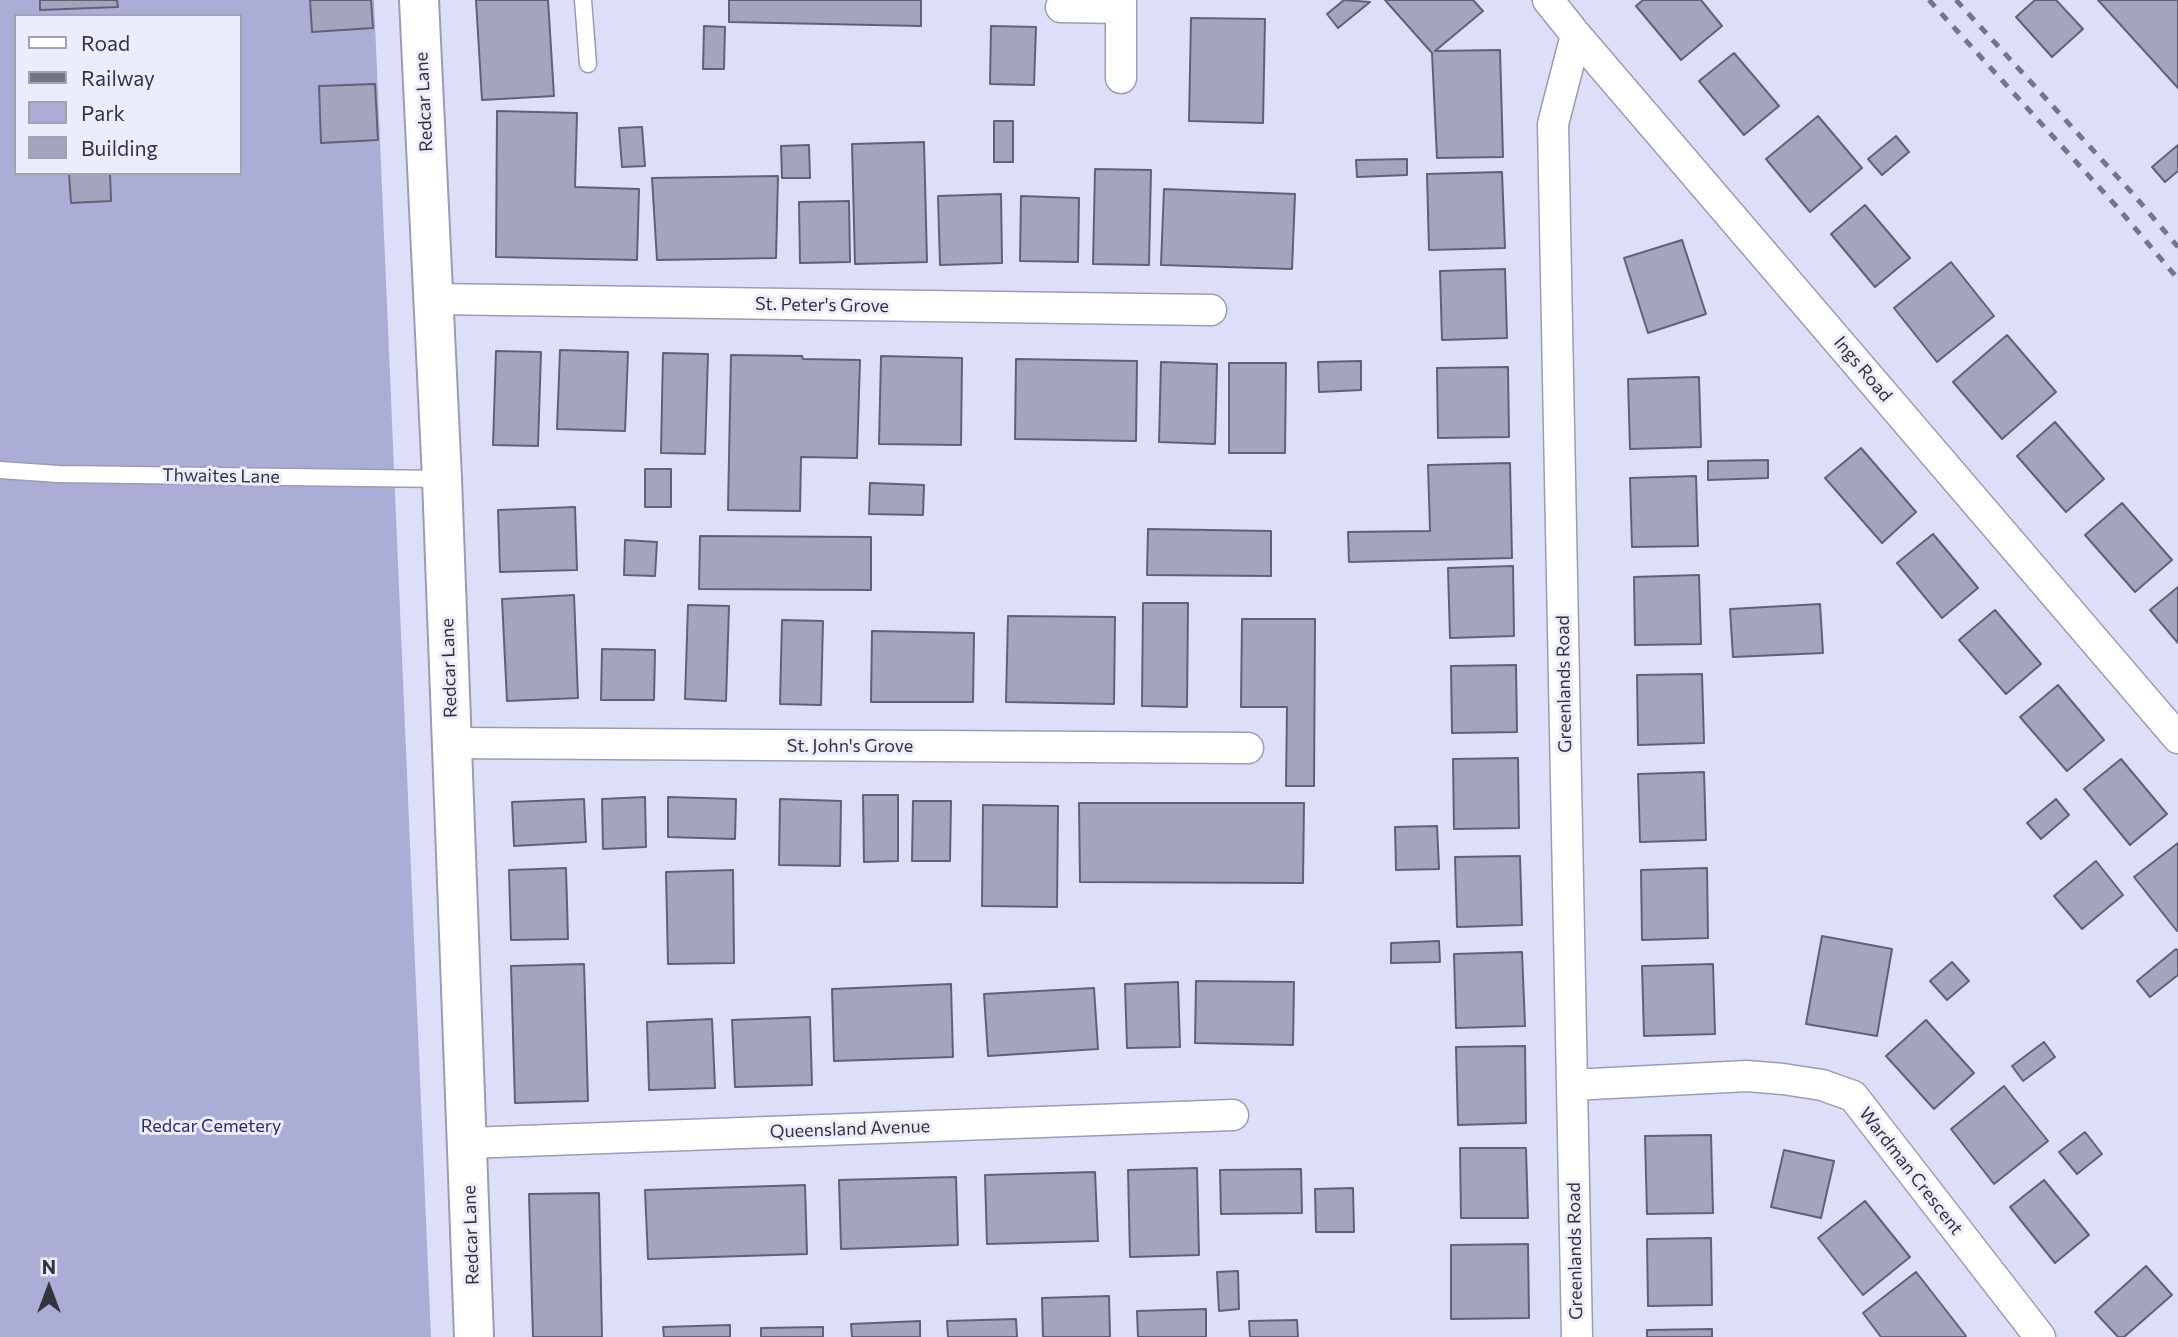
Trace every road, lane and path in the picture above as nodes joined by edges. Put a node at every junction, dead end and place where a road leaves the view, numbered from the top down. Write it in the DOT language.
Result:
graph roads {
  1 [pos="419,0"];
  2 [pos="583,0"];
  3 [pos="1548,0"];
  4 [pos="1121,4"];
  5 [pos="1061,7"];
  6 [pos="1576,35"];
  7 [pos="588,64"];
  8 [pos="1121,78"];
  9 [pos="433,299"];
  10 [pos="1211,310"];
  11 [pos="0,470"];
  12 [pos="442,479"];
  13 [pos="2178,738"];
  14 [pos="451,744"];
  15 [pos="1248,748"];
  16 [pos="1572,1085"];
  17 [pos="1233,1115"];
  18 [pos="468,1143"];
  19 [pos="474,1337"];
  20 [pos="1577,1337"];
  21 [pos="2040,1337"];
  1 -- 9 [label="main road, Redcar Lane"];
  2 -- 7 [label="lane"];
  3 -- 6 [label="street, Ings Road"];
  4 -- 5 [label="street"];
  4 -- 8 [label="street"];
  6 -- 13 [label="street, Ings Road"];
  6 -- 16 [label="street, Greenlands Road"];
  9 -- 10 [label="street, St. Peter's Grove"];
  9 -- 12 [label="main road, Redcar Lane"];
  11 -- 12 [label="lane, Thwaites Lane"];
  12 -- 14 [label="main road, Redcar Lane"];
  14 -- 15 [label="street, St. John's Grove"];
  14 -- 18 [label="main road, Redcar Lane"];
  16 -- 20 [label="street, Greenlands Road"];
  16 -- 21 [label="street, Wardman Crescent"];
  17 -- 18 [label="street, Queensland Avenue"];
  18 -- 19 [label="main road, Redcar Lane"];
}
